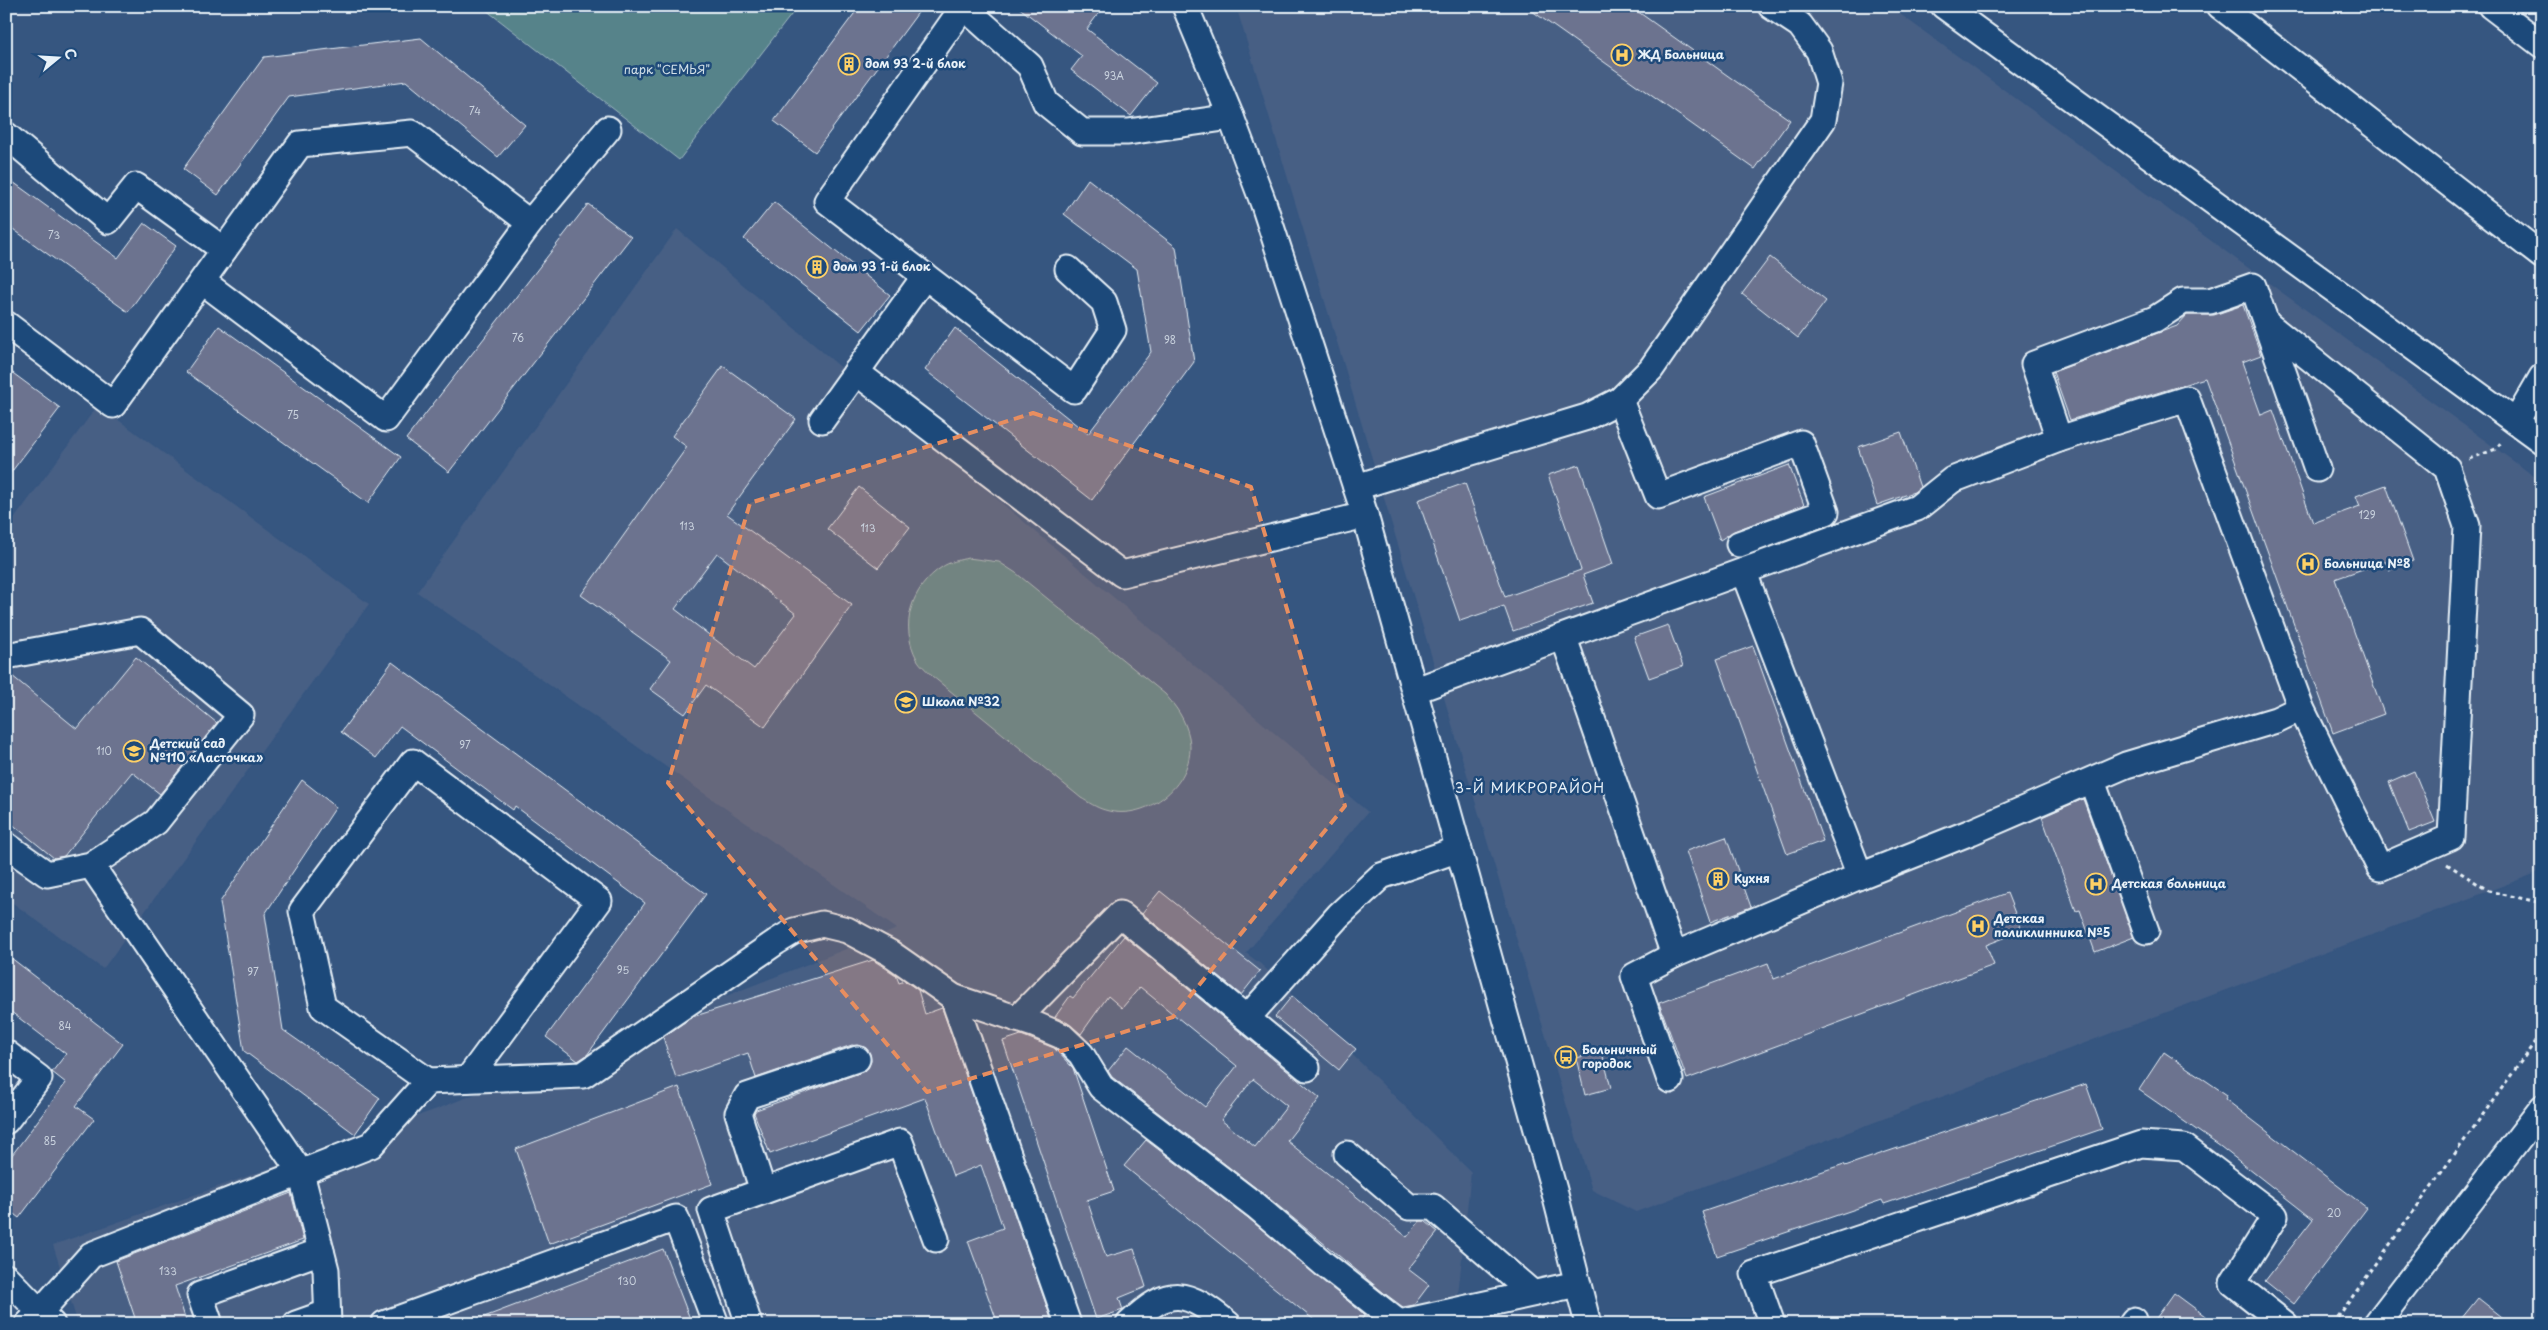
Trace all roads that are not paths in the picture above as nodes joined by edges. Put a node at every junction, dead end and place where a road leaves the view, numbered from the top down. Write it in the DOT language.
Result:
graph roads {
  1 [pos="964,6"];
  2 [pos="1185,6"];
  3 [pos="1771,6"];
  4 [pos="1944,6"];
  5 [pos="2220,6"];
  6 [pos="2491,6"];
  7 [pos="2542,45"];
  8 [pos="1231,117"];
  9 [pos="608,129"];
  10 [pos="6,135"];
  11 [pos="530,223"];
  12 [pos="224,250"];
  13 [pos="2542,256"];
  14 [pos="1068,269"];
  15 [pos="925,276"];
  16 [pos="202,281"];
  17 [pos="2266,323"];
  18 [pos="6,324"];
  19 [pos="856,372"];
  20 [pos="2542,377"];
  21 [pos="1620,400"];
  22 [pos="822,420"];
  23 [pos="2516,422"];
  24 [pos="2059,439"];
  25 [pos="2542,441"];
  26 [pos="2317,469"];
  27 [pos="1356,487"];
  28 [pos="1365,515"];
  29 [pos="1739,544"];
  30 [pos="1744,573"];
  31 [pos="1564,638"];
  32 [pos="6,656"];
  33 [pos="1416,690"];
  34 [pos="2300,708"];
  35 [pos="2092,781"];
  36 [pos="6,845"];
  37 [pos="1459,849"];
  38 [pos="90,865"];
  39 [pos="1860,876"];
  40 [pos="2146,931"];
  41 [pos="1674,954"];
  42 [pos="953,998"];
  43 [pos="1017,1018"];
  44 [pos="1247,1018"];
  45 [pos="6,1054"];
  46 [pos="857,1059"];
  47 [pos="1307,1068"];
  48 [pos="468,1079"];
  49 [pos="1670,1080"];
  50 [pos="428,1081"];
  51 [pos="2542,1108"];
  52 [pos="6,1122"];
  53 [pos="1347,1154"];
  54 [pos="301,1173"];
  55 [pos="764,1191"];
  56 [pos="936,1239"];
  57 [pos="321,1250"];
  58 [pos="6,1277"];
  59 [pos="1577,1284"];
  60 [pos="1532,1293"];
  61 [pos="327,1318"];
  62 [pos="40,1320"];
  63 [pos="1398,1323"];
  64 [pos="210,1324"];
  65 [pos="296,1324"];
  66 [pos="384,1324"];
  67 [pos="716,1324"];
  68 [pos="749,1324"];
  69 [pos="1068,1324"];
  70 [pos="1129,1324"];
  71 [pos="1228,1324"];
  72 [pos="1588,1324"];
  73 [pos="1772,1324"];
  74 [pos="2284,1324"];
  75 [pos="2376,1324"];
  1 -- 8 [label="street"];
  1 -- 15 [label="street"];
  2 -- 8 [label="street"];
  3 -- 21 [label="street"];
  4 -- 23 [label="street"];
  5 -- 13 [label="street"];
  6 -- 7 [label="street"];
  8 -- 27 [label="street"];
  9 -- 11 [label="street"];
  10 -- 12 [label="street"];
  11 -- 12 [label="street"];
  11 -- 16 [label="street"];
  12 -- 16 [label="street"];
  14 -- 15 [label="street"];
  15 -- 19 [label="street"];
  16 -- 18 [label="street"];
  17 -- 24 [label="street"];
  17 -- 26 [label="street"];
  17 -- 34 [label="street"];
  19 -- 22 [label="street"];
  19 -- 28 [label="street"];
  20 -- 23 [label="street"];
  21 -- 27 [label="street"];
  21 -- 29 [label="street"];
  23 -- 25 [label="street"];
  24 -- 30 [label="street"];
  24 -- 34 [label="street"];
  27 -- 28 [label="street"];
  28 -- 33 [label="street"];
  30 -- 31 [label="street"];
  30 -- 39 [label="street"];
  31 -- 33 [label="street"];
  31 -- 41 [label="street"];
  32 -- 38 [label="street"];
  33 -- 37 [label="street"];
  34 -- 35 [label="street"];
  35 -- 39 [label="street"];
  35 -- 40 [label="street"];
  36 -- 38 [label="street"];
  37 -- 44 [label="street"];
  37 -- 59 [label="street"];
  38 -- 54 [label="street"];
  39 -- 41 [label="street"];
  41 -- 49 [label="street"];
  42 -- 43 [label="street"];
  42 -- 48 [label="street"];
  42 -- 69 [label="street"];
  43 -- 44 [label="street"];
  43 -- 63 [label="street"];
  44 -- 47 [label="street"];
  45 -- 52 [label="street"];
  46 -- 55 [label="street"];
  48 -- 50 [label="street"];
  48 -- 50 [label="street"];
  50 -- 54 [label="street"];
  51 -- 75 [label="street"];
  53 -- 60 [label="street"];
  54 -- 57 [label="street"];
  54 -- 62 [label="street"];
  55 -- 56 [label="street"];
  55 -- 68 [label="street"];
  57 -- 61 [label="street"];
  57 -- 64 [label="street"];
  58 -- 62 [label="street"];
  59 -- 60 [label="street"];
  59 -- 72 [label="street"];
  60 -- 63 [label="street"];
  61 -- 65 [label="street"];
  66 -- 67 [label="street"];
  70 -- 71 [label="street"];
  73 -- 74 [label="street"];
}
